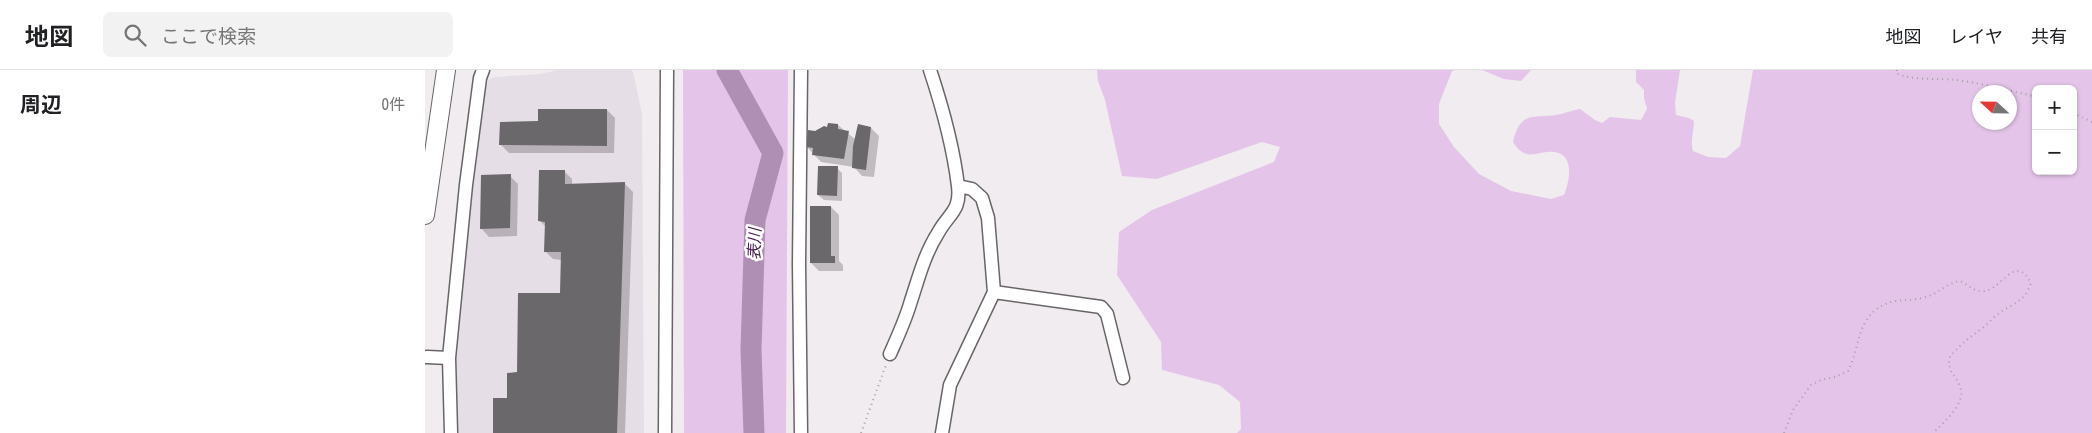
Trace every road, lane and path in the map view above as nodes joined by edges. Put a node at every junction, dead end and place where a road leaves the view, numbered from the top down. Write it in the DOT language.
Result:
graph roads {
  1 [pos="443,70"];
  2 [pos="483,70"];
  3 [pos="667,70"];
  4 [pos="801,70"];
  5 [pos="930,70"];
  6 [pos="1897,70"];
  7 [pos="2032,96"];
  8 [pos="2077,115"];
  9 [pos="2092,122"];
  10 [pos="425,153"];
  11 [pos="958,186"];
  12 [pos="425,215"];
  13 [pos="993,292"];
  14 [pos="890,354"];
  15 [pos="427,357"];
  16 [pos="449,358"];
  17 [pos="1123,378"];
  18 [pos="451,433"];
  19 [pos="665,433"];
  20 [pos="801,433"];
  21 [pos="861,433"];
  22 [pos="942,433"];
  23 [pos="1784,433"];
  24 [pos="1933,433"];
  1 -- 10 [label="highway"];
  1 -- 12 [label="highway"];
  2 -- 16 [label="street"];
  3 -- 19 [label="street"];
  4 -- 20 [label="street"];
  5 -- 11 [label="street"];
  6 -- 7 [label="path"];
  8 -- 9 [label="path"];
  11 -- 13 [label="street"];
  11 -- 14 [label="street"];
  13 -- 17 [label="street"];
  13 -- 22 [label="street"];
  14 -- 21 [label="path"];
  15 -- 16 [label="street"];
  16 -- 18 [label="street"];
  23 -- 24 [label="path"];
}
